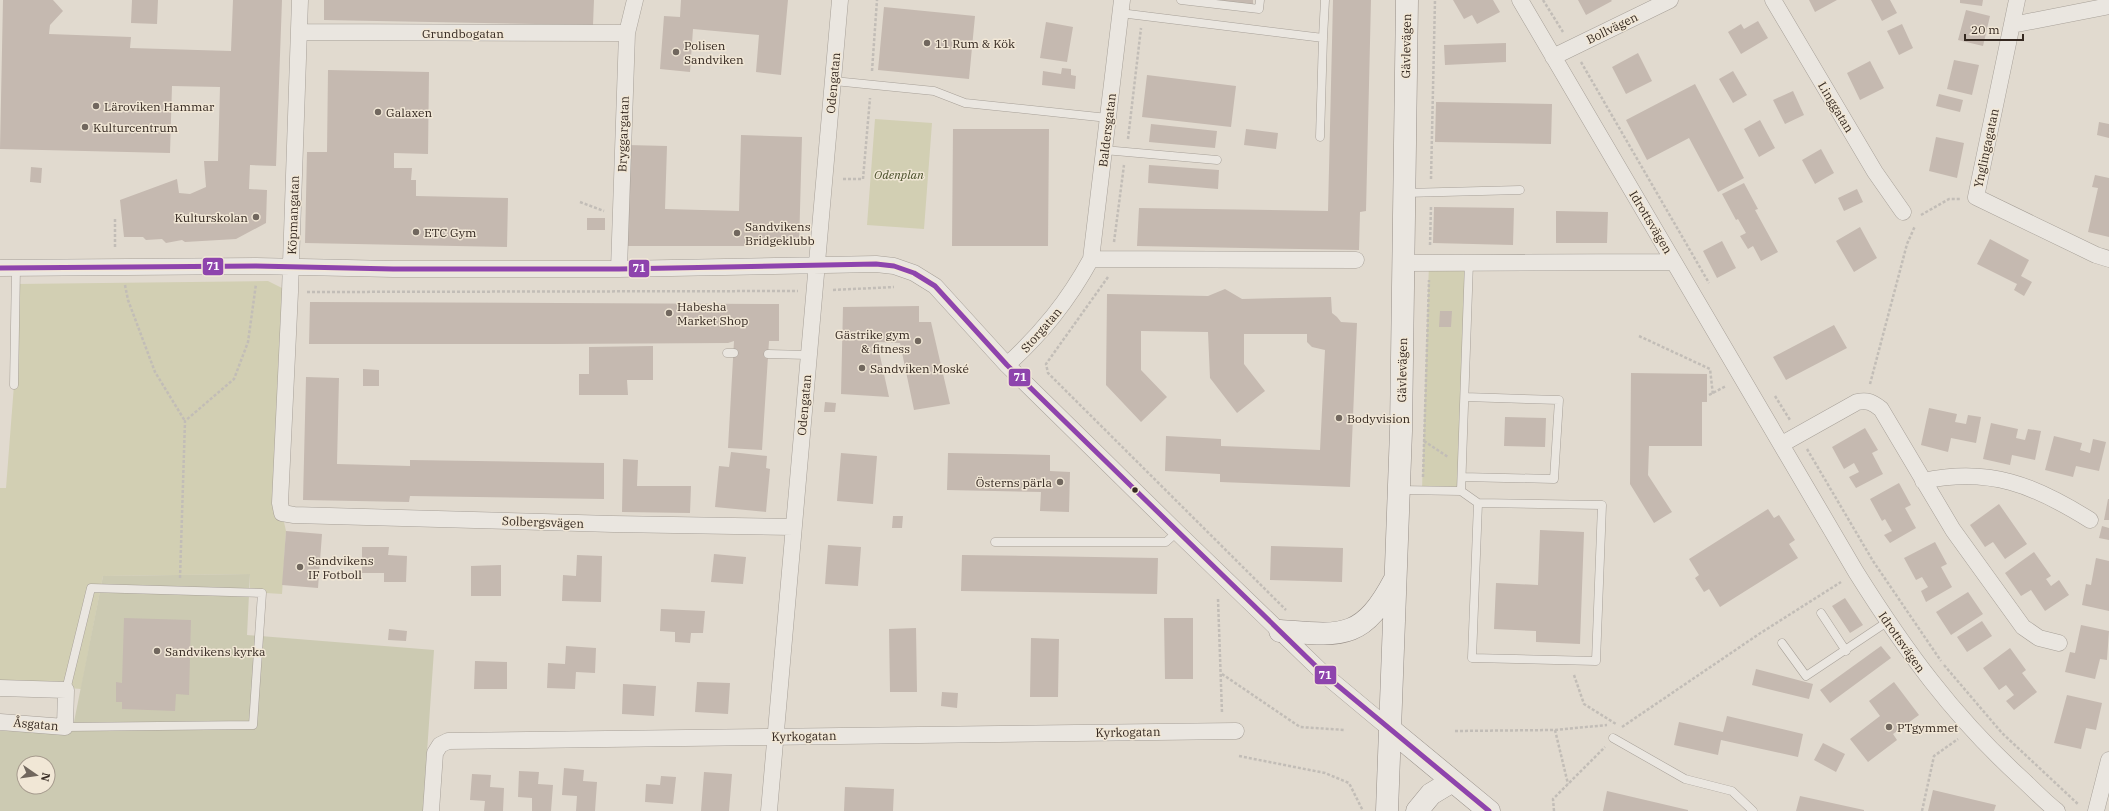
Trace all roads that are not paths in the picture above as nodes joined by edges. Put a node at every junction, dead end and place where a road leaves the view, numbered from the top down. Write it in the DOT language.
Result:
graph roads {
  1 [pos="300,0"];
  2 [pos="634,0"];
  3 [pos="840,0"];
  4 [pos="1181,0"];
  5 [pos="1260,0"];
  6 [pos="1325,0"];
  7 [pos="1406,0"];
  8 [pos="1520,0"];
  9 [pos="1670,0"];
  10 [pos="1772,0"];
  11 [pos="2017,0"];
  12 [pos="2109,6"];
  13 [pos="1121,7"];
  14 [pos="2012,25"];
  15 [pos="299,32"];
  16 [pos="627,33"];
  17 [pos="1323,38"];
  18 [pos="1553,57"];
  19 [pos="834,81"];
  20 [pos="1108,118"];
  21 [pos="1320,137"];
  22 [pos="1104,150"];
  23 [pos="1217,160"];
  24 [pos="1520,190"];
  25 [pos="1404,193"];
  26 [pos="1903,212"];
  27 [pos="1091,259"];
  28 [pos="2109,259"];
  29 [pos="1356,260"];
  30 [pos="1403,262"];
  31 [pos="1469,262"];
  32 [pos="1674,262"];
  33 [pos="818,264"];
  34 [pos="291,266"];
  35 [pos="8,268"];
  36 [pos="619,270"];
  37 [pos="768,354"];
  38 [pos="808,355"];
  39 [pos="1008,366"];
  40 [pos="14,385"];
  41 [pos="1465,397"];
  42 [pos="1782,444"];
  43 [pos="1462,476"];
  44 [pos="1923,481"];
  45 [pos="1399,490"];
  46 [pos="1461,491"];
  47 [pos="1478,503"];
  48 [pos="294,515"];
  49 [pos="2090,520"];
  50 [pos="792,527"];
  51 [pos="1177,532"];
  52 [pos="995,542"];
  53 [pos="1396,578"];
  54 [pos="1821,613"];
  55 [pos="1285,622"];
  56 [pos="1887,622"];
  57 [pos="1782,643"];
  58 [pos="2059,643"];
  59 [pos="1846,651"];
  60 [pos="0,688"];
  61 [pos="66,690"];
  62 [pos="0,722"];
  63 [pos="64,727"];
  64 [pos="1391,730"];
  65 [pos="1236,731"];
  66 [pos="775,736"];
  67 [pos="1613,738"];
  68 [pos="2109,760"];
  69 [pos="1451,782"];
  70 [pos="431,811"];
  71 [pos="769,811"];
  72 [pos="1387,811"];
  73 [pos="1417,811"];
  74 [pos="1489,811"];
  75 [pos="1753,811"];
  76 [pos="2057,811"];
  77 [pos="2096,811"];
  1 -- 15 [label="street, Köpmangatan"];
  2 -- 16 [label="street, Bryggargatan"];
  3 -- 19 [label="street, Odengatan"];
  4 -- 5 [label="lane"];
  6 -- 17 [label="lane"];
  7 -- 25 [label="main road, Gävlevägen"];
  8 -- 18 [label="street, Idrottsvägen"];
  9 -- 18 [label="street, Bollvägen"];
  10 -- 26 [label="street, Linggatan"];
  11 -- 14 [label="street, Ynglingagatan"];
  12 -- 14 [label="street"];
  13 -- 17 [label="lane"];
  13 -- 20 [label="street, Baldersgatan"];
  14 -- 28 [label="street, Ynglingagatan"];
  15 -- 16 [label="street, Grundbogatan"];
  15 -- 34 [label="street, Köpmangatan"];
  16 -- 36 [label="street, Bryggargatan"];
  17 -- 21 [label="lane"];
  18 -- 32 [label="street, Idrottsvägen"];
  19 -- 20 [label="lane"];
  19 -- 33 [label="street, Odengatan"];
  20 -- 22 [label="street, Baldersgatan"];
  22 -- 23 [label="lane"];
  22 -- 27 [label="street, Baldersgatan"];
  24 -- 25 [label="lane"];
  25 -- 30 [label="main road, Gävlevägen"];
  27 -- 29 [label="street"];
  27 -- 39 [label="street, Storgatan"];
  30 -- 31 [label="street"];
  30 -- 45 [label="main road, Gävlevägen"];
  31 -- 32 [label="street"];
  31 -- 41 [label="lane"];
  32 -- 42 [label="street, Idrottsvägen"];
  33 -- 36 [label="street"];
  33 -- 38 [label="street, Odengatan"];
  33 -- 39 [label="street"];
  34 -- 35 [label="street"];
  34 -- 36 [label="street"];
  34 -- 48 [label="street, Köpmangatan"];
  35 -- 40 [label="lane"];
  37 -- 38 [label="lane"];
  38 -- 50 [label="street, Odengatan"];
  39 -- 51 [label="street"];
  41 -- 43 [label="lane"];
  41 -- 43 [label="lane"];
  42 -- 44 [label="street"];
  42 -- 56 [label="street, Idrottsvägen"];
  43 -- 46 [label="lane"];
  44 -- 49 [label="street"];
  44 -- 58 [label="street"];
  45 -- 46 [label="lane"];
  45 -- 53 [label="main road, Gävlevägen"];
  46 -- 47 [label="lane"];
  47 -- 47 [label="lane"];
  48 -- 50 [label="street, Solbergsvägen"];
  50 -- 66 [label="street, Odengatan"];
  51 -- 52 [label="lane"];
  51 -- 55 [label="street"];
  53 -- 55 [label="main road"];
  53 -- 64 [label="main road, Gävlevägen"];
  54 -- 59 [label="lane"];
  55 -- 64 [label="street"];
  56 -- 59 [label="lane"];
  56 -- 76 [label="street, Idrottsvägen"];
  57 -- 59 [label="lane"];
  60 -- 61 [label="street"];
  61 -- 63 [label="street, Åsgatan"];
  61 -- 63 [label="lane"];
  62 -- 63 [label="street, Åsgatan"];
  64 -- 69 [label="main road"];
  64 -- 72 [label="main road, Gävlevägen"];
  65 -- 66 [label="street, Kyrkogatan"];
  66 -- 70 [label="street, Kyrkogatan"];
  66 -- 71 [label="street, Odengatan"];
  67 -- 75 [label="lane"];
  68 -- 77 [label="street"];
  69 -- 73 [label="main road"];
  69 -- 74 [label="main road"];
}
